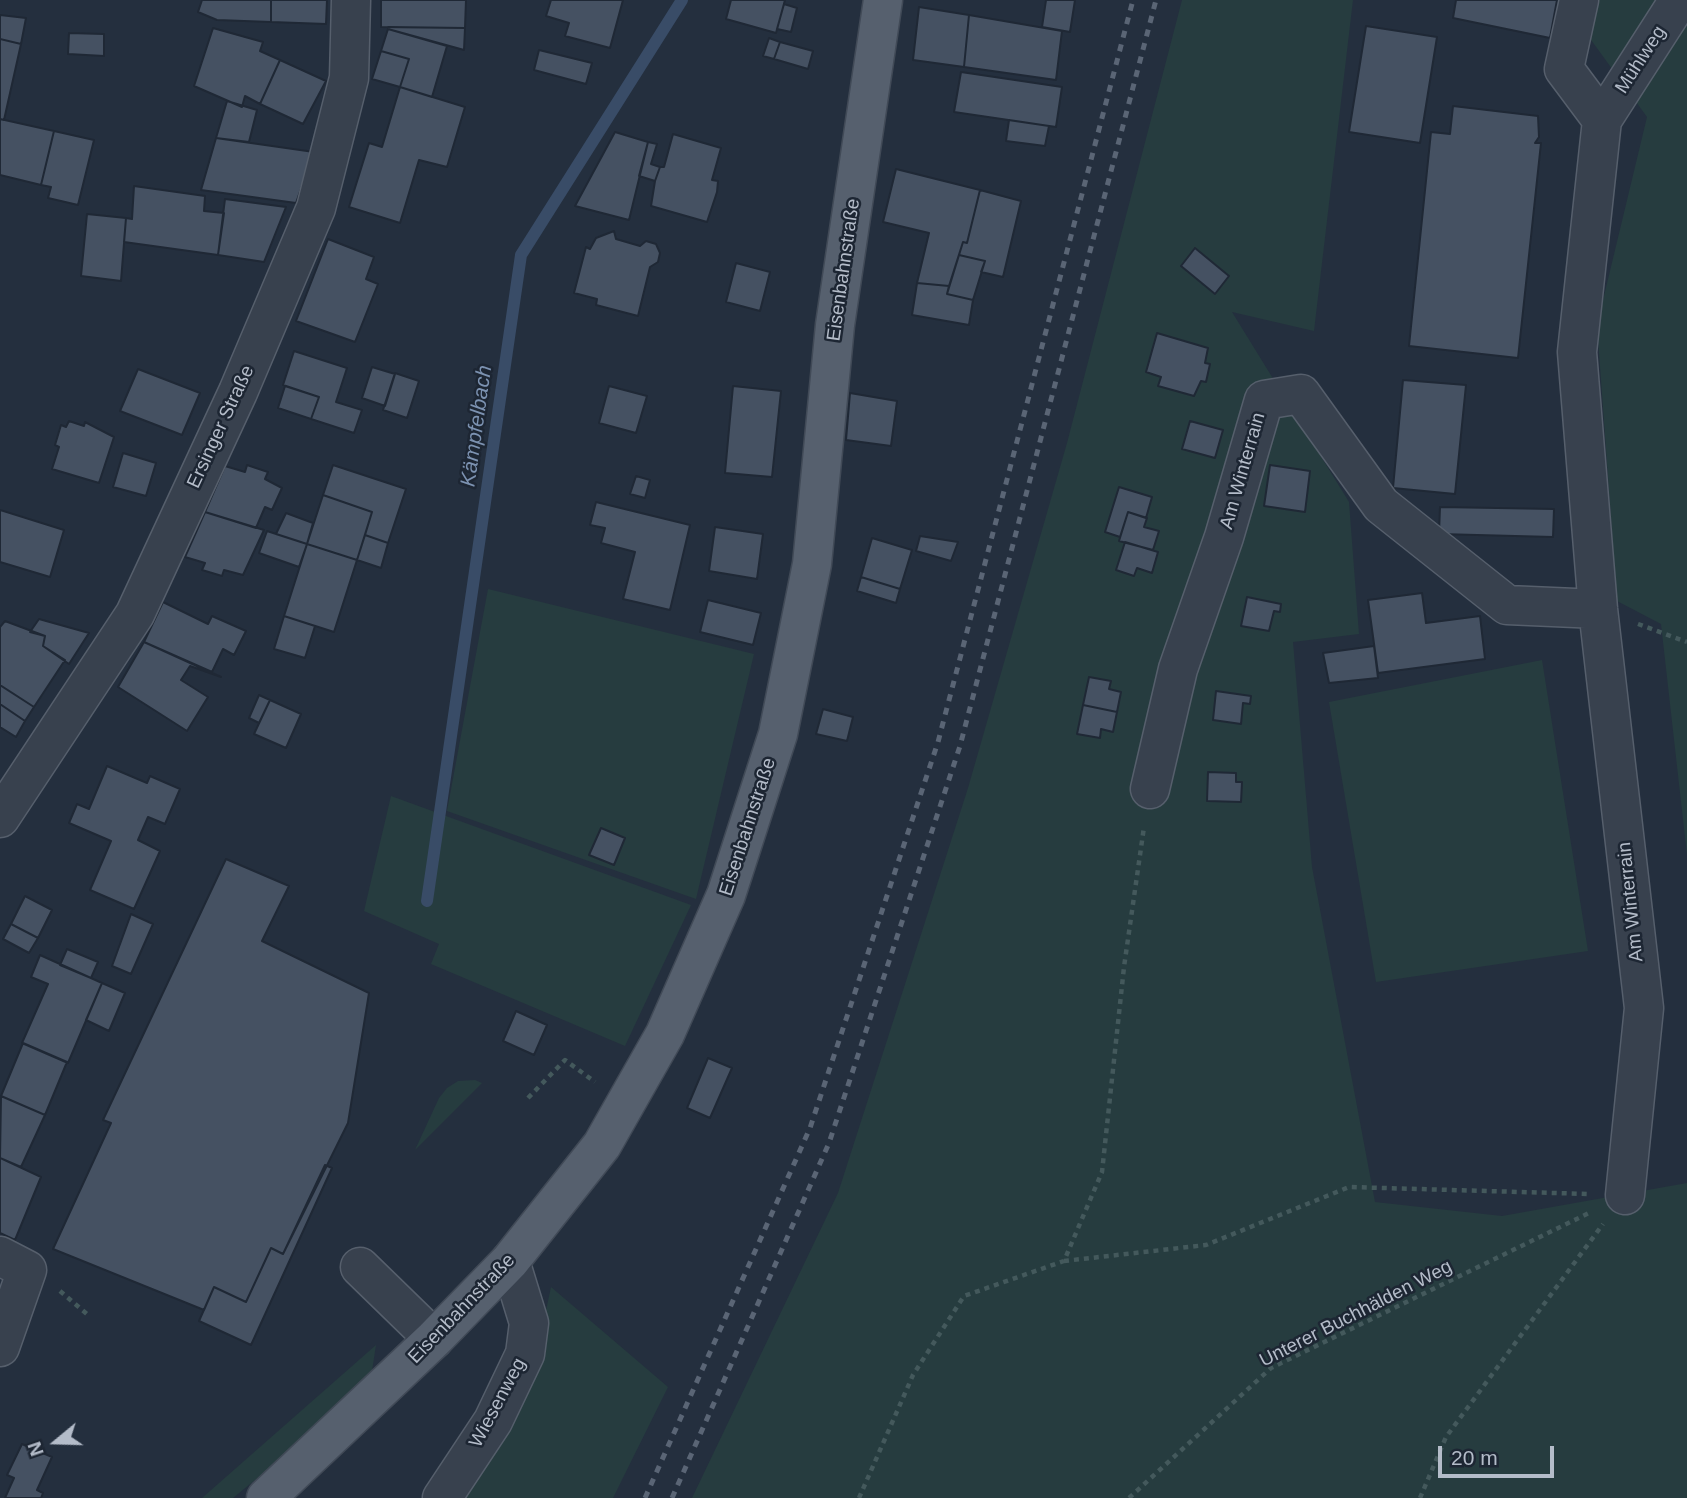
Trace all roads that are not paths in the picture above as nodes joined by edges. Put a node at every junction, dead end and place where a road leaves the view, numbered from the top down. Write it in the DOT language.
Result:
graph roads {
  1 [pos="351,0"];
  2 [pos="883,0"];
  3 [pos="1579,0"];
  4 [pos="1679,0"];
  5 [pos="1602,120"];
  6 [pos="1598,610"];
  7 [pos="1150,789"];
  8 [pos="0,818"];
  9 [pos="1625,1195"];
  10 [pos="0,1256"];
  11 [pos="510,1261"];
  12 [pos="360,1267"];
  13 [pos="434,1339"];
  14 [pos="0,1347"];
  15 [pos="266,1498"];
  16 [pos="442,1498"];
  1 -- 8 [label="street, Ersinger Straße"];
  2 -- 11 [label="main road, Eisenbahnstraße"];
  3 -- 5 [label="street"];
  4 -- 5 [label="street, Mühlweg"];
  5 -- 6 [label="street, Am Winterrain"];
  6 -- 7 [label="street, Am Winterrain"];
  6 -- 9 [label="street, Am Winterrain"];
  10 -- 14 [label="street"];
  11 -- 13 [label="main road, Eisenbahnstraße"];
  11 -- 16 [label="street, Wiesenweg"];
  12 -- 13 [label="street"];
  13 -- 15 [label="main road, Eisenbahnstraße"];
}
